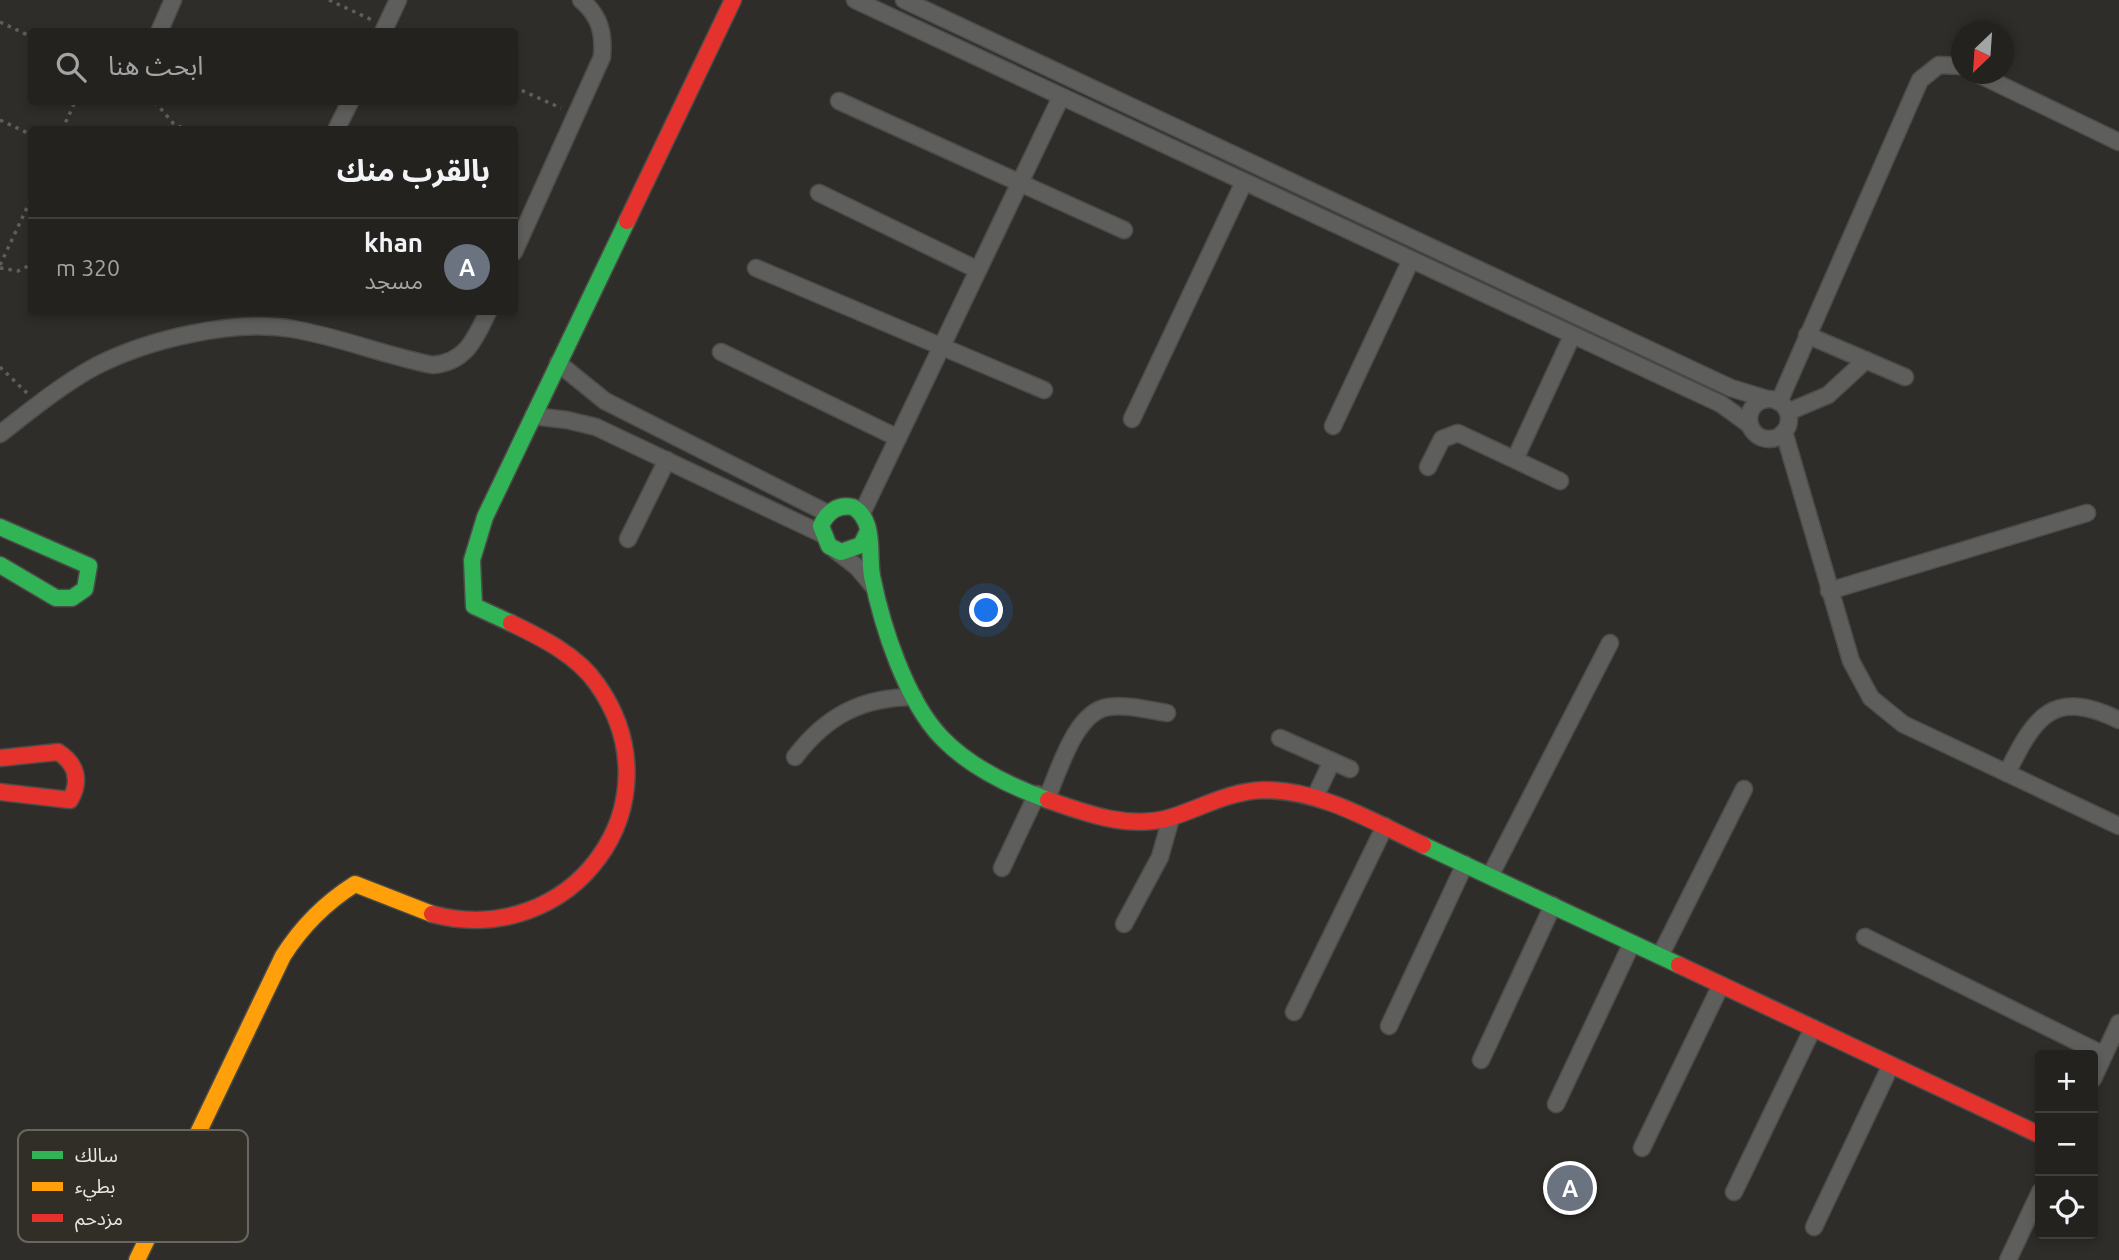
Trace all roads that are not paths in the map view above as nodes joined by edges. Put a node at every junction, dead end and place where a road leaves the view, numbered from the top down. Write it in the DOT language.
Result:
graph roads {
  1 [pos="173,0"];
  2 [pos="397,0"];
  3 [pos="580,0"];
  4 [pos="733,0"];
  5 [pos="855,0"];
  6 [pos="904,0"];
  7 [pos="161,28"];
  8 [pos="384,28"];
  9 [pos="1951,66"];
  10 [pos="1999,84"];
  11 [pos="1061,97"];
  12 [pos="839,101"];
  13 [pos="348,105"];
  14 [pos="1144,113"];
  15 [pos="338,126"];
  16 [pos="1135,131"];
  17 [pos="2119,142"];
  18 [pos="1244,182"];
  19 [pos="1020,183"];
  20 [pos="819,192"];
  21 [pos="1124,230"];
  22 [pos="518,243"];
  23 [pos="1411,260"];
  24 [pos="756,268"];
  25 [pos="978,270"];
  26 [pos="1499,281"];
  27 [pos="1491,298"];
  28 [pos="487,315"];
  29 [pos="1807,335"];
  30 [pos="1572,336"];
  31 [pos="941,346"];
  32 [pos="721,352"];
  33 [pos="1866,360"];
  34 [pos="558,363"];
  35 [pos="1905,377"];
  36 [pos="1044,390"];
  37 [pos="1778,404"];
  38 [pos="622,411"];
  39 [pos="533,416"];
  40 [pos="1132,419"];
  41 [pos="1750,425"];
  42 [pos="1333,426"];
  43 [pos="1784,432"];
  44 [pos="610,433"];
  45 [pos="0,434"];
  46 [pos="898,438"];
  47 [pos="1515,459"];
  48 [pos="667,460"];
  49 [pos="1428,467"];
  50 [pos="1560,481"];
  51 [pos="827,513"];
  52 [pos="862,513"];
  53 [pos="2087,513"];
  54 [pos="0,527"];
  55 [pos="867,533"];
  56 [pos="822,534"];
  57 [pos="628,539"];
  58 [pos="835,550"];
  59 [pos="0,565"];
  60 [pos="875,588"];
  61 [pos="1829,592"];
  62 [pos="1610,643"];
  63 [pos="914,697"];
  64 [pos="1167,713"];
  65 [pos="2119,720"];
  66 [pos="1280,738"];
  67 [pos="795,757"];
  68 [pos="0,758"];
  69 [pos="1332,761"];
  70 [pos="1350,769"];
  71 [pos="2007,773"];
  72 [pos="1744,789"];
  73 [pos="0,792"];
  74 [pos="1042,796"];
  75 [pos="1315,797"];
  76 [pos="1171,818"];
  77 [pos="1385,826"];
  78 [pos="2119,826"];
  79 [pos="1465,864"];
  80 [pos="1002,868"];
  81 [pos="1490,876"];
  82 [pos="1553,905"];
  83 [pos="1124,924"];
  84 [pos="1865,937"];
  85 [pos="1632,943"];
  86 [pos="1660,956"];
  87 [pos="1721,985"];
  88 [pos="1294,1012"];
  89 [pos="2119,1023"];
  90 [pos="1389,1026"];
  91 [pos="1813,1028"];
  92 [pos="2104,1055"];
  93 [pos="1481,1060"];
  94 [pos="1891,1065"];
  95 [pos="2098,1068"];
  96 [pos="1556,1104"];
  97 [pos="199,1130"];
  98 [pos="2035,1133"];
  99 [pos="1642,1147"];
  100 [pos="1734,1192"];
  101 [pos="2035,1203"];
  102 [pos="1814,1227"];
  103 [pos="145,1242"];
  104 [pos="136,1260"];
  105 [pos="2008,1260"];
  1 -- 7 [label="street"];
  2 -- 8 [label="street"];
  3 -- 22 [label="street"];
  4 -- 34 [label="street"];
  5 -- 11 [label="street"];
  6 -- 14 [label="street"];
  9 -- 29 [label="street"];
  10 -- 17 [label="street"];
  11 -- 16 [label="street"];
  11 -- 19 [label="street"];
  12 -- 19 [label="street"];
  13 -- 15 [label="street"];
  14 -- 16 [label="street"];
  14 -- 26 [label="street"];
  16 -- 18 [label="street"];
  18 -- 23 [label="street"];
  18 -- 40 [label="street"];
  19 -- 21 [label="street"];
  19 -- 25 [label="street"];
  20 -- 25 [label="street"];
  23 -- 27 [label="street"];
  23 -- 42 [label="street"];
  24 -- 31 [label="street"];
  25 -- 31 [label="street"];
  26 -- 27 [label="street"];
  26 -- 37 [label="street"];
  27 -- 30 [label="street"];
  28 -- 45 [label="street"];
  29 -- 33 [label="street"];
  29 -- 37 [label="street"];
  30 -- 41 [label="street"];
  30 -- 47 [label="street"];
  31 -- 36 [label="street"];
  31 -- 46 [label="street"];
  32 -- 46 [label="street"];
  33 -- 35 [label="street"];
  33 -- 37 [label="street"];
  34 -- 38 [label="street"];
  34 -- 39 [label="street"];
  37 -- 41 [label="street"];
  37 -- 43 [label="street"];
  38 -- 44 [label="street"];
  38 -- 51 [label="street"];
  39 -- 44 [label="street"];
  39 -- 97 [label="street"];
  41 -- 43 [label="street"];
  43 -- 61 [label="street"];
  44 -- 48 [label="street"];
  46 -- 52 [label="street"];
  47 -- 49 [label="street"];
  47 -- 50 [label="street"];
  48 -- 56 [label="street"];
  48 -- 57 [label="street"];
  51 -- 52 [label="street"];
  51 -- 56 [label="street"];
  52 -- 55 [label="street"];
  53 -- 61 [label="street"];
  54 -- 59 [label="street"];
  55 -- 58 [label="street"];
  55 -- 60 [label="street"];
  56 -- 58 [label="street"];
  58 -- 60 [label="street"];
  60 -- 63 [label="street"];
  61 -- 71 [label="street"];
  62 -- 81 [label="street"];
  63 -- 67 [label="street"];
  63 -- 74 [label="street"];
  64 -- 74 [label="street"];
  65 -- 71 [label="street"];
  66 -- 69 [label="street"];
  68 -- 73 [label="street"];
  69 -- 70 [label="street"];
  69 -- 75 [label="street"];
  71 -- 78 [label="street"];
  72 -- 86 [label="street"];
  74 -- 76 [label="street"];
  74 -- 80 [label="street"];
  75 -- 76 [label="street"];
  75 -- 77 [label="street"];
  76 -- 83 [label="street"];
  77 -- 79 [label="street"];
  77 -- 88 [label="street"];
  79 -- 81 [label="street"];
  79 -- 90 [label="street"];
  81 -- 82 [label="street"];
  82 -- 85 [label="street"];
  82 -- 93 [label="street"];
  84 -- 92 [label="street"];
  85 -- 86 [label="street"];
  85 -- 96 [label="street"];
  86 -- 87 [label="street"];
  87 -- 91 [label="street"];
  87 -- 99 [label="street"];
  89 -- 92 [label="street"];
  91 -- 94 [label="street"];
  91 -- 100 [label="street"];
  92 -- 95 [label="street"];
  94 -- 98 [label="street"];
  94 -- 102 [label="street"];
  101 -- 105 [label="street"];
  103 -- 104 [label="street"];
}
